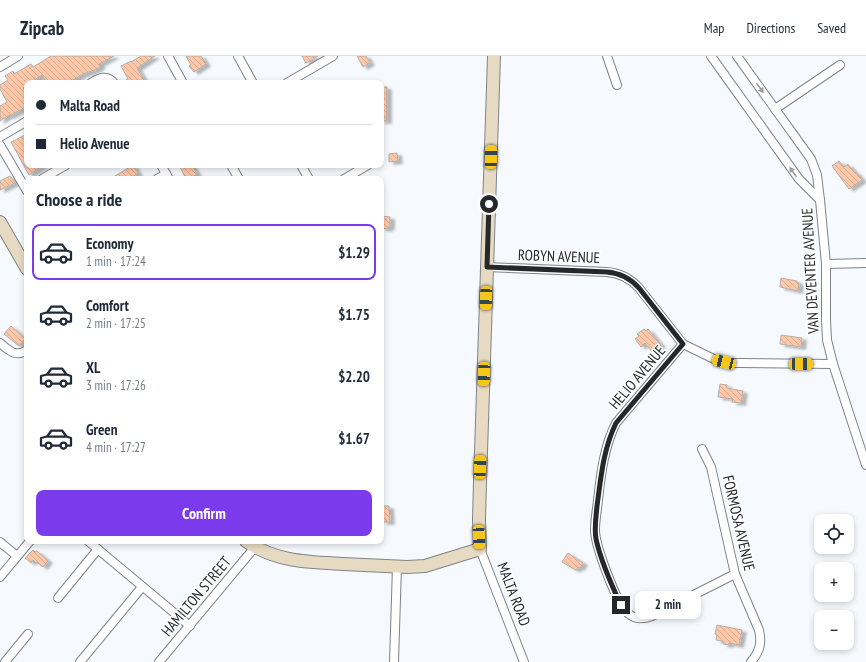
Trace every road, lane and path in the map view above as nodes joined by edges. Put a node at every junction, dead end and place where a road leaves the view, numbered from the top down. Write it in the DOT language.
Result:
graph roads {
  1 [pos="18,56"];
  2 [pos="168,56"];
  3 [pos="238,56"];
  4 [pos="333,56"];
  5 [pos="494,56"];
  6 [pos="607,56"];
  7 [pos="711,56"];
  8 [pos="737,56"];
  9 [pos="840,65"];
  10 [pos="0,67"];
  11 [pos="98,80"];
  12 [pos="112,80"];
  13 [pos="182,80"];
  14 [pos="251,80"];
  15 [pos="292,80"];
  16 [pos="617,85"];
  17 [pos="775,109"];
  18 [pos="24,123"];
  19 [pos="0,137"];
  20 [pos="0,145"];
  21 [pos="61,168"];
  22 [pos="363,168"];
  23 [pos="47,176"];
  24 [pos="349,176"];
  25 [pos="24,184"];
  26 [pos="820,200"];
  27 [pos="0,222"];
  28 [pos="866,263"];
  29 [pos="826,264"];
  30 [pos="24,265"];
  31 [pos="487,267"];
  32 [pos="0,343"];
  33 [pos="683,344"];
  34 [pos="24,352"];
  35 [pos="833,364"];
  36 [pos="702,449"];
  37 [pos="866,465"];
  38 [pos="0,542"];
  39 [pos="27,544"];
  40 [pos="92,544"];
  41 [pos="250,544"];
  42 [pos="98,549"];
  43 [pos="480,549"];
  44 [pos="17,556"];
  45 [pos="397,566"];
  46 [pos="735,574"];
  47 [pos="0,577"];
  48 [pos="142,587"];
  49 [pos="58,598"];
  50 [pos="190,626"];
  51 [pos="28,634"];
  52 [pos="5,662"];
  53 [pos="80,662"];
  54 [pos="159,662"];
  55 [pos="394,662"];
  56 [pos="524,662"];
  57 [pos="751,662"];
  1 -- 10 [label="street"];
  2 -- 13 [label="street"];
  3 -- 14 [label="street"];
  4 -- 15 [label="street"];
  5 -- 31 [label="street, MALTA ROAD"];
  6 -- 16 [label="street"];
  26 -- 7 [label="street, VAN DEVENTER AVENUE, one-way"];
  8 -- 17 [label="street, VAN DEVENTER AVENUE, one-way"];
  9 -- 17 [label="street"];
  11 -- 12 [label="street"];
  17 -- 26 [label="street, VAN DEVENTER AVENUE"];
  18 -- 19 [label="street"];
  20 -- 25 [label="street"];
  21 -- 23 [label="street"];
  22 -- 24 [label="street"];
  26 -- 29 [label="street, VAN DEVENTER AVENUE"];
  27 -- 30 [label="street"];
  28 -- 29 [label="street"];
  29 -- 35 [label="street, VAN DEVENTER AVENUE"];
  31 -- 33 [label="street, ROBYN AVENUE"];
  31 -- 43 [label="street, MALTA ROAD"];
  32 -- 34 [label="street"];
  33 -- 35 [label="street, ROBYN AVENUE"];
  33 -- 46 [label="street, HELIO AVENUE"];
  35 -- 37 [label="street, VAN DEVENTER AVENUE"];
  36 -- 46 [label="street, FORMOSA AVENUE"];
  38 -- 44 [label="street"];
  39 -- 44 [label="street"];
  40 -- 42 [label="street"];
  41 -- 45 [label="street"];
  41 -- 50 [label="street, HAMILTON STREET"];
  42 -- 48 [label="street"];
  42 -- 49 [label="street"];
  43 -- 45 [label="street"];
  43 -- 56 [label="street, MALTA ROAD"];
  44 -- 47 [label="street"];
  45 -- 55 [label="street"];
  46 -- 57 [label="street, FORMOSA AVENUE"];
  48 -- 50 [label="street"];
  48 -- 53 [label="street"];
  50 -- 54 [label="street, HAMILTON STREET"];
  51 -- 52 [label="street"];
}
